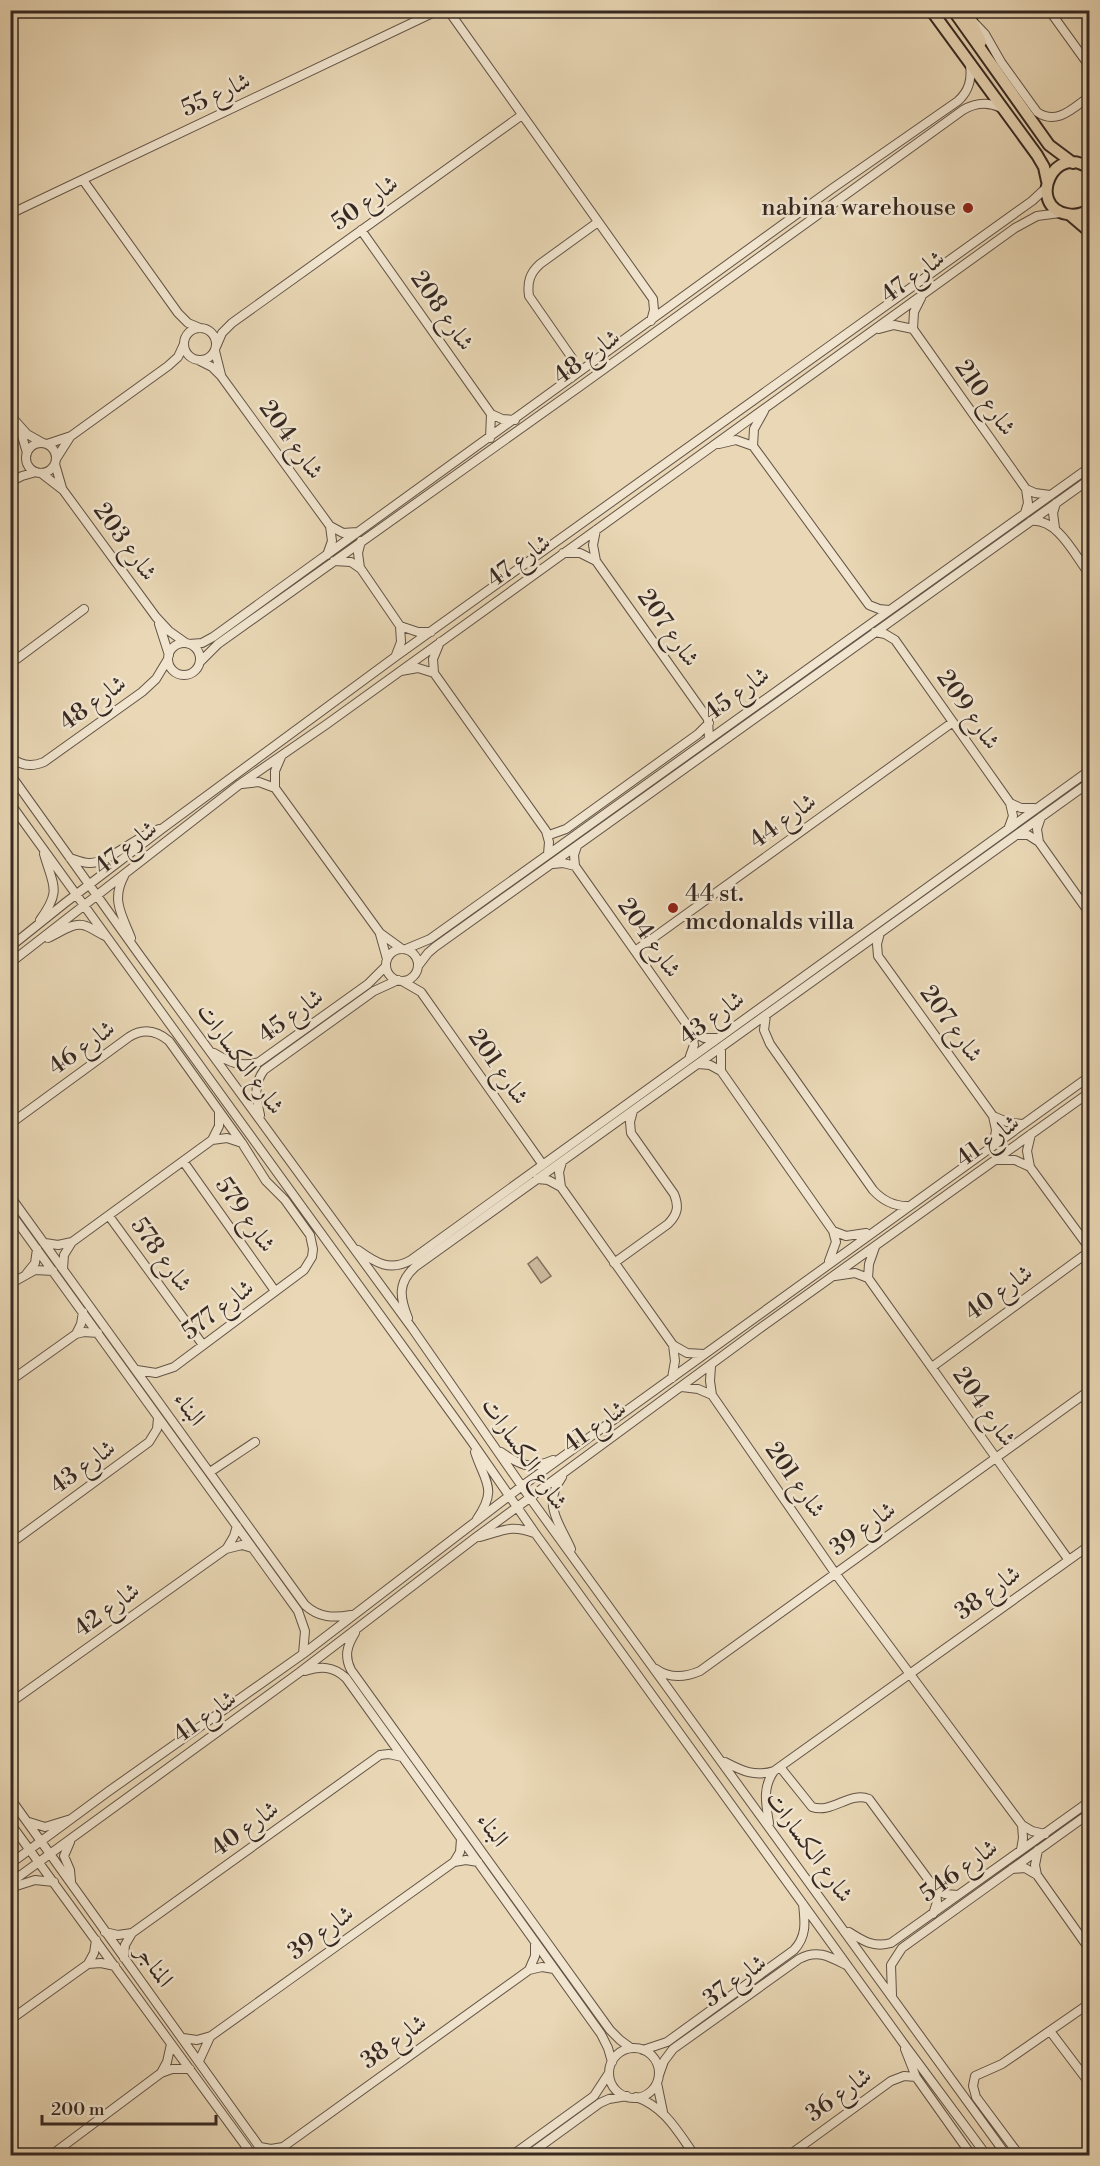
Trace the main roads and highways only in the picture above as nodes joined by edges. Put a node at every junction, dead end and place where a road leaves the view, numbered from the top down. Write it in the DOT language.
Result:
graph roads {
  1 [pos="931,10"];
  2 [pos="952,10"];
  3 [pos="971,21"];
  4 [pos="995,69"];
  5 [pos="1073,163"];
  6 [pos="1089,168"];
  7 [pos="1047,184"];
  8 [pos="1089,208"];
  9 [pos="1066,214"];
  10 [pos="1089,232"];
  1 -- 7 [label="main road"];
  2 -- 4 [label="main road"];
  3 -- 4 [label="main road"];
  4 -- 5 [label="main road"];
  5 -- 6 [label="main road"];
  5 -- 7 [label="main road"];
  7 -- 9 [label="main road"];
  8 -- 9 [label="main road"];
  9 -- 10 [label="main road"];
}
